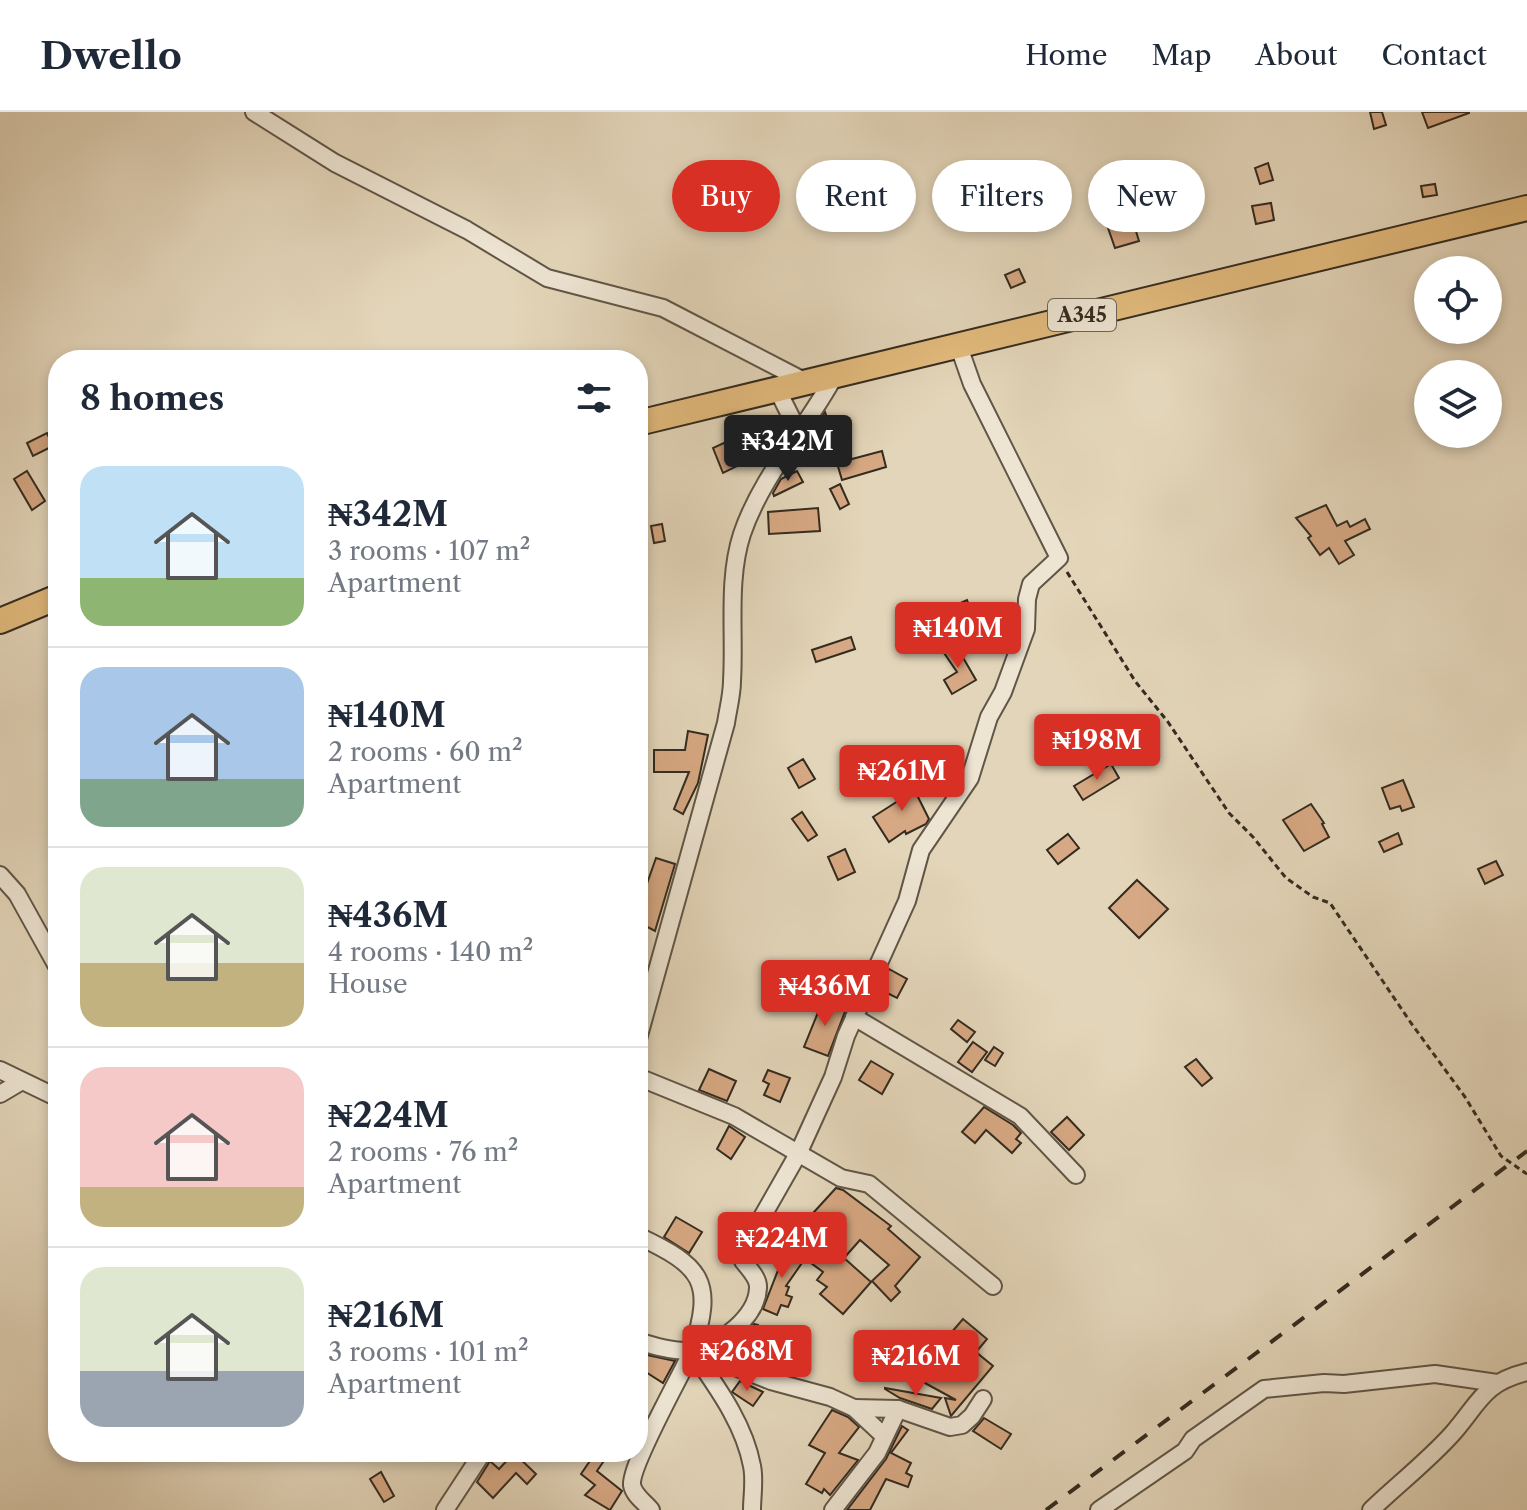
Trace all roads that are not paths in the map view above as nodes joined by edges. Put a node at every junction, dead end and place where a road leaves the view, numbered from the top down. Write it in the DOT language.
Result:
graph roads {
  1 [pos="254,112"];
  2 [pos="1527,208"];
  3 [pos="958,344"];
  4 [pos="835,375"];
  5 [pos="806,382"];
  6 [pos="777,389"];
  7 [pos="648,421"];
  8 [pos="794,438"];
  9 [pos="48,601"];
  10 [pos="0,621"];
  11 [pos="0,875"];
  12 [pos="48,950"];
  13 [pos="648,1003"];
  14 [pos="854,1017"];
  15 [pos="0,1070"];
  16 [pos="22,1081"];
  17 [pos="648,1081"];
  18 [pos="48,1093"];
  19 [pos="0,1094"];
  20 [pos="798,1154"];
  21 [pos="1076,1175"];
  22 [pos="648,1241"];
  23 [pos="993,1286"];
  24 [pos="648,1344"];
  25 [pos="697,1357"];
  26 [pos="1527,1372"];
  27 [pos="1497,1383"];
  28 [pos="983,1399"];
  29 [pos="854,1408"];
  30 [pos="898,1409"];
  31 [pos="884,1436"];
  32 [pos="648,1439"];
  33 [pos="476,1462"];
  34 [pos="640,1462"];
  35 [pos="445,1510"];
  36 [pos="651,1510"];
  37 [pos="752,1510"];
  38 [pos="833,1510"];
  39 [pos="1099,1510"];
  40 [pos="1371,1510"];
  1 -- 5 [label="street"];
  2 -- 3 [label="highway, A345"];
  3 -- 4 [label="highway, A345"];
  3 -- 14 [label="street"];
  4 -- 5 [label="highway, A345"];
  4 -- 8 [label="street"];
  5 -- 6 [label="highway, A345"];
  6 -- 7 [label="highway, A345"];
  6 -- 8 [label="street"];
  8 -- 13 [label="street"];
  9 -- 10 [label="highway"];
  11 -- 12 [label="street"];
  14 -- 20 [label="street"];
  14 -- 21 [label="street"];
  15 -- 16 [label="street"];
  16 -- 18 [label="street"];
  16 -- 19 [label="street"];
  17 -- 20 [label="street"];
  20 -- 23 [label="street"];
  20 -- 25 [label="street"];
  22 -- 25 [label="street"];
  24 -- 25 [label="street"];
  25 -- 29 [label="street"];
  25 -- 32 [label="street"];
  25 -- 37 [label="street"];
  26 -- 27 [label="street"];
  27 -- 39 [label="street"];
  27 -- 40 [label="street"];
  28 -- 30 [label="street"];
  29 -- 30 [label="street"];
  29 -- 31 [label="street"];
  30 -- 31 [label="street"];
  31 -- 38 [label="street"];
  33 -- 35 [label="street"];
  34 -- 36 [label="street"];
}
